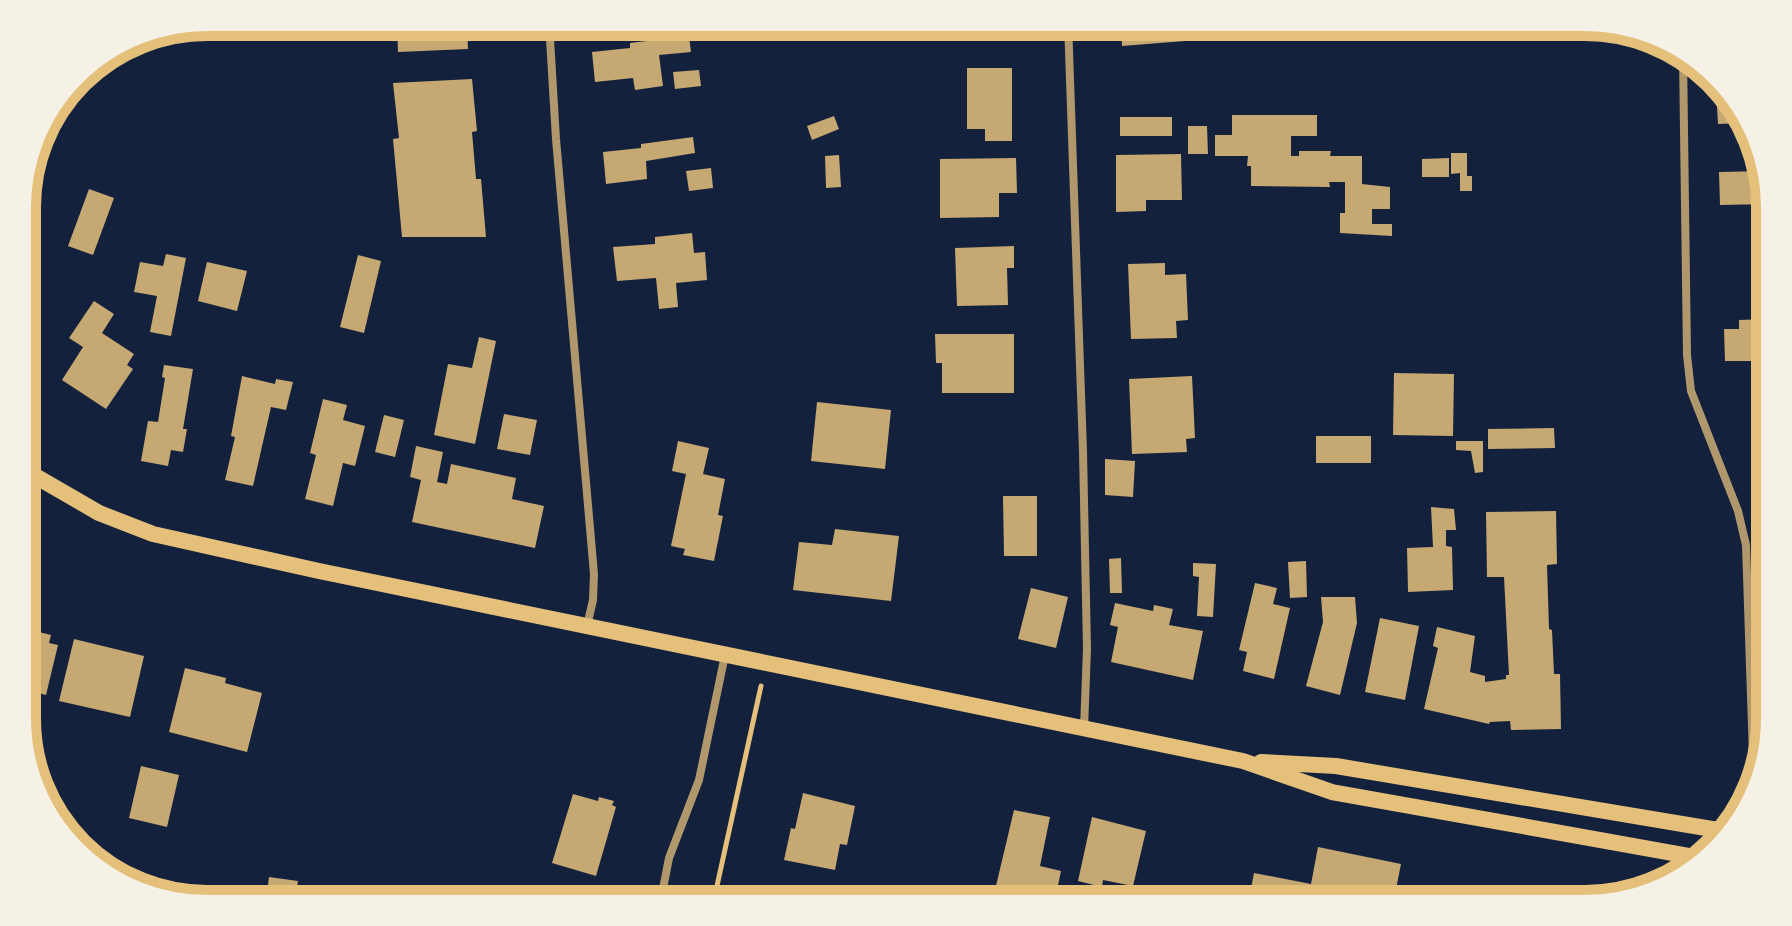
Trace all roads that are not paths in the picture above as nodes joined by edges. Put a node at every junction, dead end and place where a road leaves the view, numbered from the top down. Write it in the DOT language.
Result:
graph roads {
  1 [pos="550,36"];
  2 [pos="1068,36"];
  3 [pos="1683,67"];
  4 [pos="36,477"];
  5 [pos="587,626"];
  6 [pos="725,655"];
  7 [pos="1084,729"];
  8 [pos="1753,751"];
  9 [pos="1243,761"];
  10 [pos="1716,830"];
  11 [pos="1687,856"];
  12 [pos="663,890"];
  1 -- 5 [label="street"];
  2 -- 7 [label="street"];
  3 -- 8 [label="street"];
  4 -- 5 [label="main road"];
  5 -- 6 [label="main road"];
  6 -- 7 [label="main road"];
  6 -- 12 [label="street"];
  7 -- 9 [label="main road"];
  9 -- 10 [label="main road"];
  9 -- 11 [label="main road"];
}
